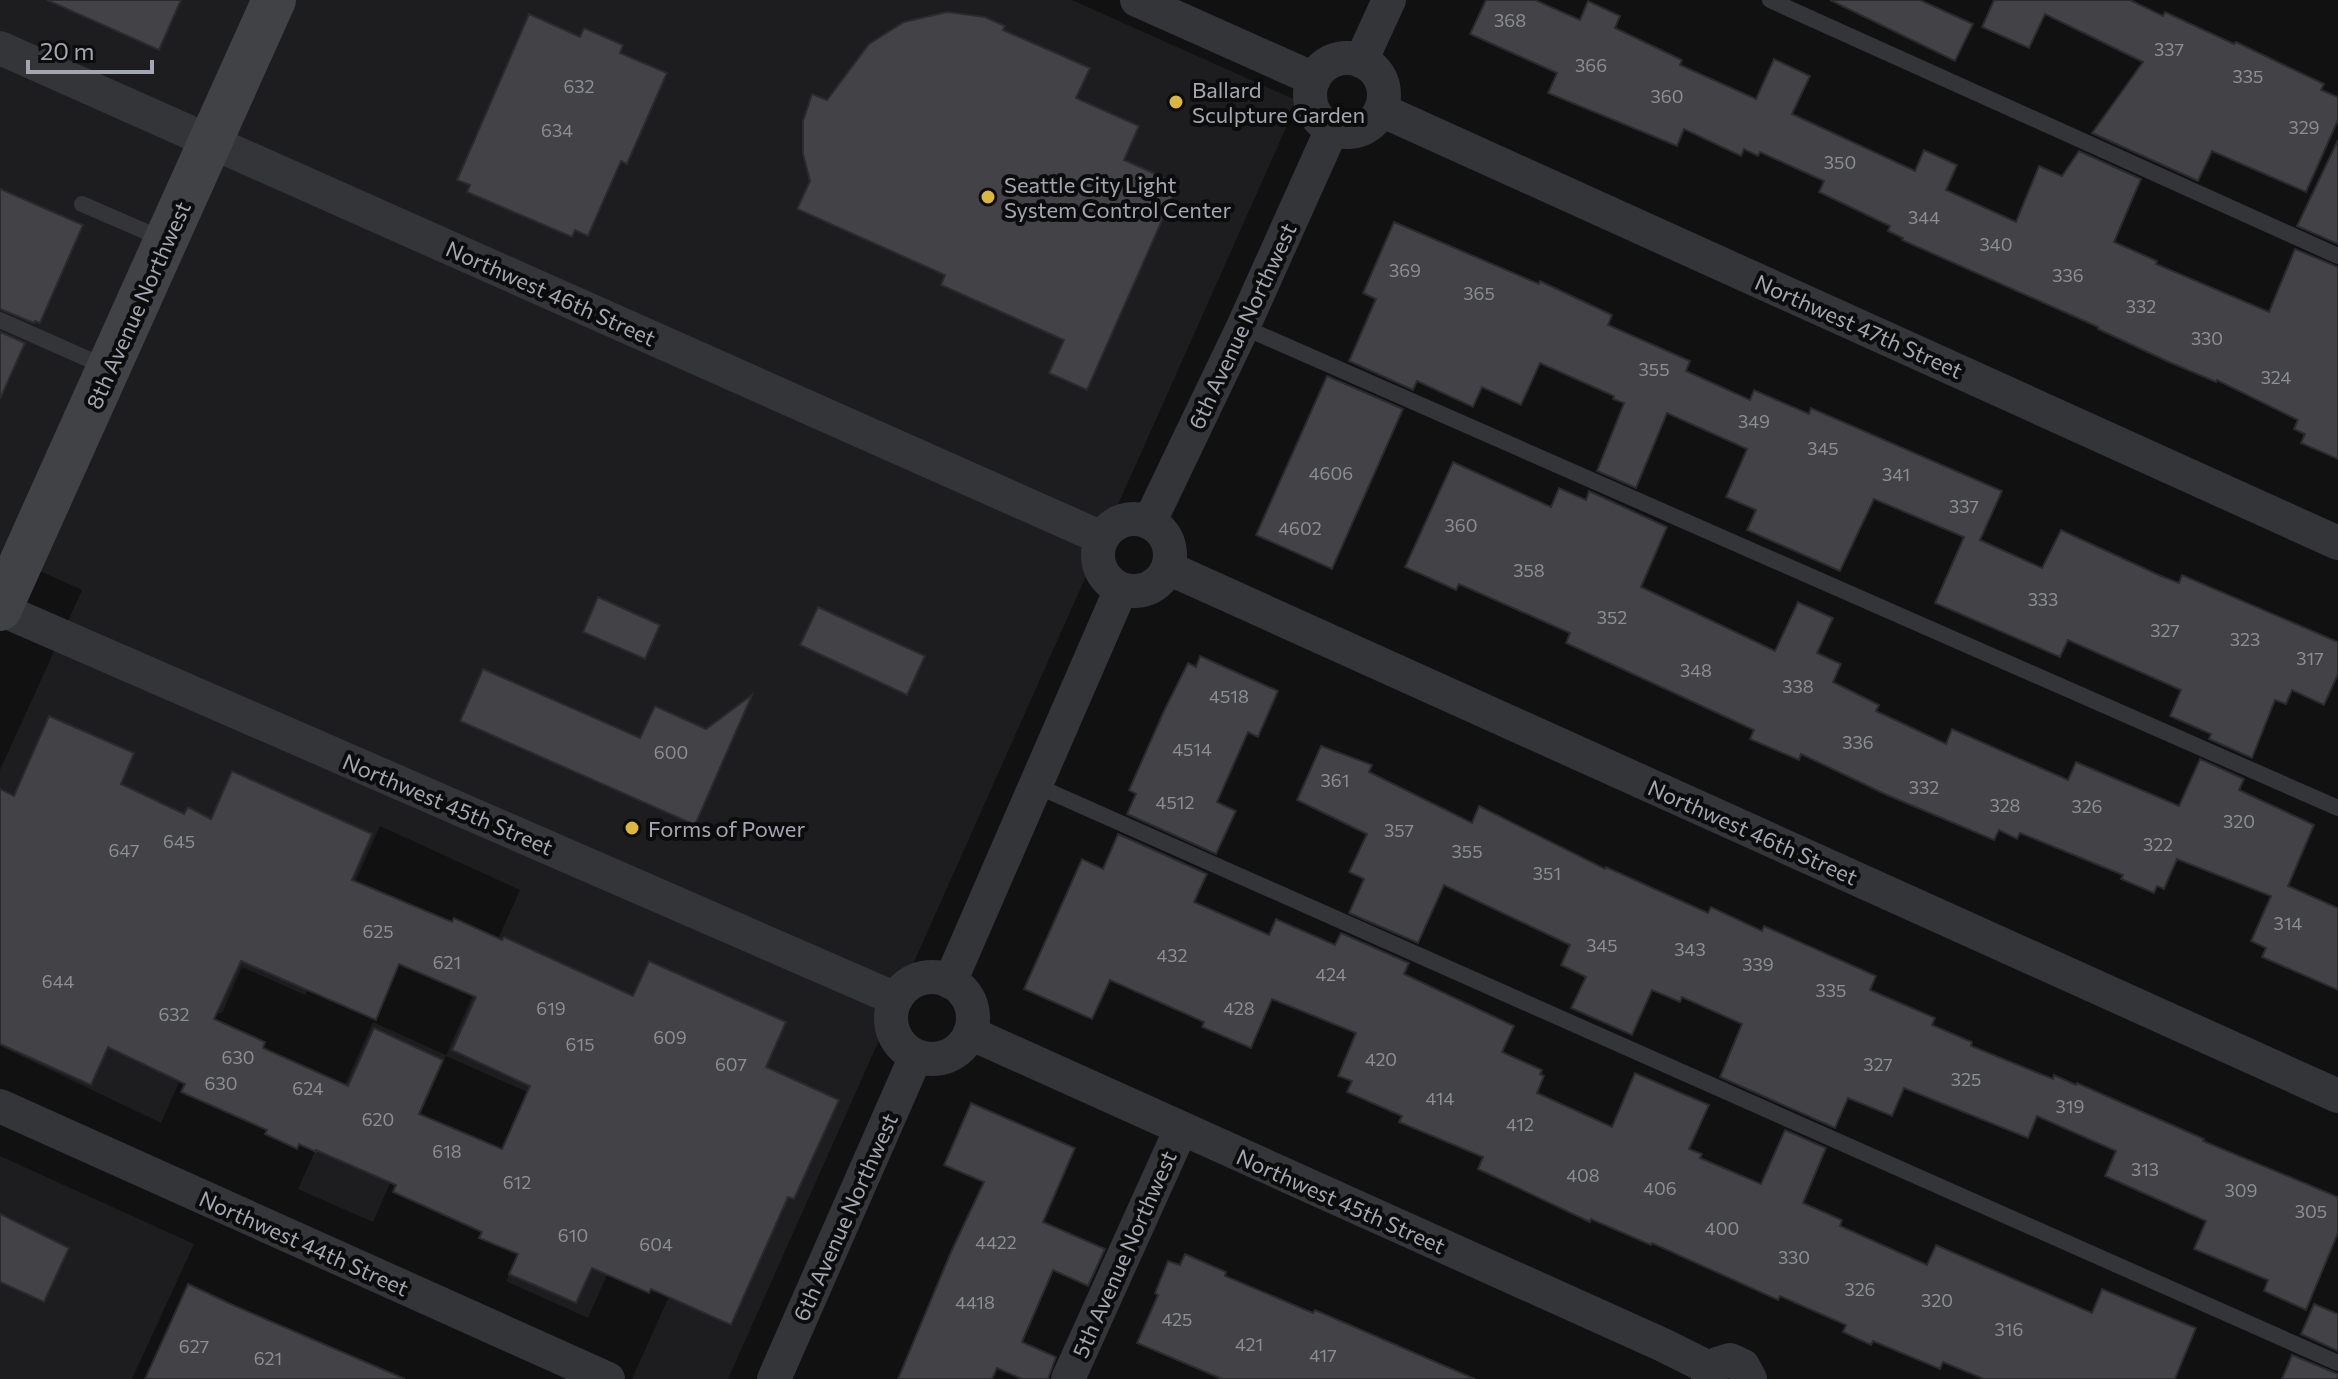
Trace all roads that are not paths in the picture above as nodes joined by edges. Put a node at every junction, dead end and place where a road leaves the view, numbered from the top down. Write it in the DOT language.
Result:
graph roads {
  1 [pos="274,0"];
  2 [pos="1137,0"];
  3 [pos="1389,0"];
  4 [pos="1770,0"];
  5 [pos="0,48"];
  6 [pos="1361,61"];
  7 [pos="1314,79"];
  8 [pos="1381,110"];
  9 [pos="1332,129"];
  10 [pos="211,143"];
  11 [pos="82,204"];
  12 [pos="167,241"];
  13 [pos="2338,256"];
  14 [pos="0,320"];
  15 [pos="1243,327"];
  16 [pos="109,369"];
  17 [pos="1150,521"];
  18 [pos="1102,538"];
  19 [pos="2338,543"];
  20 [pos="1168,568"];
  21 [pos="1121,589"];
  22 [pos="0,609"];
  23 [pos="1037,786"];
  24 [pos="2338,808"];
  25 [pos="950,982"];
  26 [pos="896,999"];
  27 [pos="970,1033"];
  28 [pos="916,1056"];
  29 [pos="2338,1096"];
  30 [pos="0,1106"];
  31 [pos="1181,1129"];
  32 [pos="2338,1363"];
  33 [pos="1709,1374"];
  34 [pos="608,1379"];
  35 [pos="774,1379"];
  36 [pos="1068,1379"];
  37 [pos="1750,1379"];
  1 -- 10 [label="main road, 8th Avenue Northwest"];
  2 -- 7 [label="street"];
  3 -- 6 [label="street"];
  4 -- 13 [label="lane"];
  5 -- 10 [label="street, Northwest 46th Street"];
  6 -- 7 [label="street"];
  6 -- 8 [label="street"];
  7 -- 9 [label="street"];
  8 -- 9 [label="street"];
  8 -- 19 [label="street, Northwest 47th Street"];
  9 -- 15 [label="street, 6th Avenue Northwest"];
  10 -- 12 [label="main road, 8th Avenue Northwest"];
  10 -- 18 [label="street, Northwest 46th Street"];
  11 -- 12 [label="lane"];
  12 -- 16 [label="main road, 8th Avenue Northwest"];
  14 -- 16 [label="lane"];
  15 -- 17 [label="street, 6th Avenue Northwest"];
  15 -- 24 [label="lane"];
  16 -- 22 [label="main road, 8th Avenue Northwest"];
  17 -- 18 [label="street"];
  17 -- 20 [label="street"];
  18 -- 21 [label="street"];
  20 -- 21 [label="street"];
  20 -- 29 [label="street, Northwest 46th Street"];
  21 -- 23 [label="street"];
  22 -- 26 [label="street, Northwest 45th Street"];
  23 -- 25 [label="street"];
  23 -- 32 [label="lane"];
  25 -- 26 [label="street"];
  25 -- 27 [label="street"];
  26 -- 28 [label="street"];
  27 -- 28 [label="street"];
  27 -- 31 [label="street, Northwest 45th Street"];
  28 -- 35 [label="street, 6th Avenue Northwest"];
  30 -- 34 [label="street, Northwest 44th Street"];
  31 -- 33 [label="street, Northwest 45th Street"];
  31 -- 36 [label="street, 5th Avenue Northwest"];
  33 -- 37 [label="street"];
}
